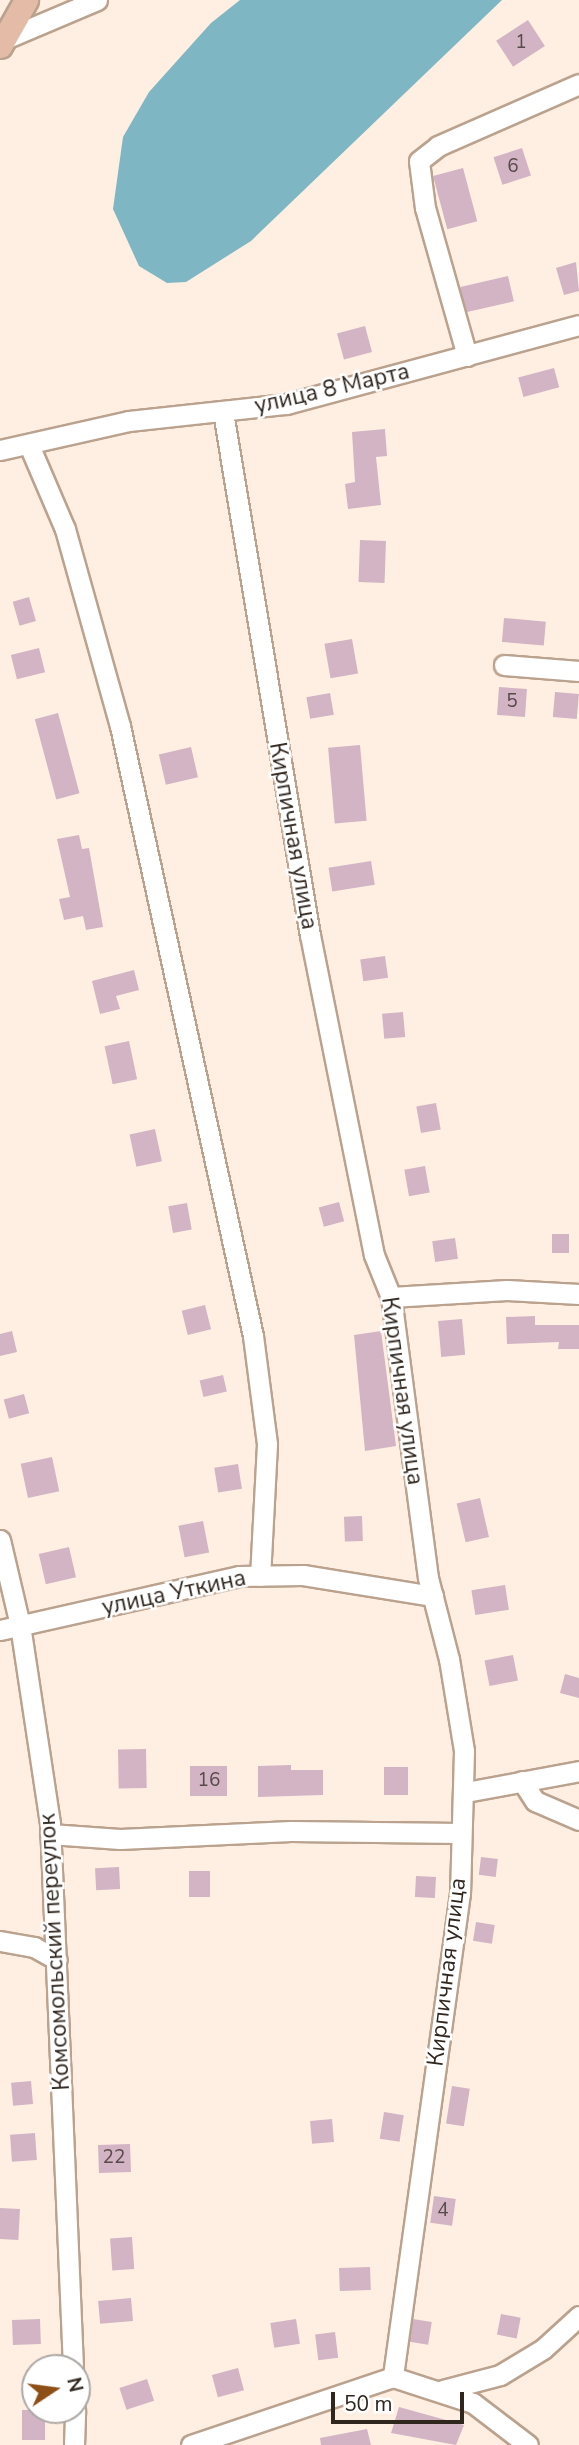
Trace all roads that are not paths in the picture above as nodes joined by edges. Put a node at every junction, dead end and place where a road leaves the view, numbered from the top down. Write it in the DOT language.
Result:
graph roads {
  1 [pos="26,0"];
  2 [pos="97,0"];
  3 [pos="2,43"];
  4 [pos="579,84"];
  5 [pos="579,324"];
  6 [pos="467,356"];
  7 [pos="223,412"];
  8 [pos="29,444"];
  9 [pos="0,450"];
  10 [pos="504,665"];
  11 [pos="579,671"];
  12 [pos="579,1294"];
  13 [pos="391,1297"];
  14 [pos="0,1541"];
  15 [pos="260,1576"];
  16 [pos="433,1596"];
  17 [pos="20,1625"];
  18 [pos="0,1630"];
  19 [pos="579,1771"];
  20 [pos="522,1781"];
  21 [pos="466,1792"];
  22 [pos="579,1820"];
  23 [pos="460,1833"];
  24 [pos="50,1834"];
  25 [pos="0,1941"];
  26 [pos="57,1960"];
  27 [pos="579,2316"];
  28 [pos="72,2354"];
  29 [pos="393,2377"];
  30 [pos="443,2390"];
  31 [pos="75,2424"];
  32 [pos="74,2445"];
  33 [pos="191,2445"];
  34 [pos="528,2445"];
  1 -- 3 [label="main road"];
  2 -- 3 [label="street"];
  4 -- 6 [label="street"];
  5 -- 6 [label="street, улица 8 Марта"];
  6 -- 7 [label="street, улица 8 Марта"];
  7 -- 8 [label="street, улица 8 Марта"];
  7 -- 13 [label="street, Кирпичная улица"];
  8 -- 9 [label="street, улица 8 Марта"];
  8 -- 15 [label="street"];
  10 -- 11 [label="street"];
  12 -- 13 [label="street"];
  13 -- 16 [label="street, Кирпичная улица"];
  14 -- 17 [label="street, Комсомольский переулок"];
  15 -- 16 [label="street, улица Уткина"];
  15 -- 17 [label="street, улица Уткина"];
  16 -- 21 [label="street, Кирпичная улица"];
  17 -- 18 [label="street, улица Уткина"];
  17 -- 24 [label="street, Комсомольский переулок"];
  19 -- 20 [label="street"];
  20 -- 21 [label="street"];
  20 -- 22 [label="street"];
  21 -- 23 [label="street, Кирпичная улица"];
  23 -- 24 [label="street"];
  23 -- 29 [label="street, Кирпичная улица"];
  24 -- 26 [label="street, Комсомольский переулок"];
  25 -- 26 [label="street"];
  26 -- 28 [label="street, Комсомольский переулок"];
  27 -- 30 [label="street"];
  29 -- 30 [label="street"];
  29 -- 33 [label="street"];
  30 -- 34 [label="street"];
  31 -- 32 [label="street"];
}
